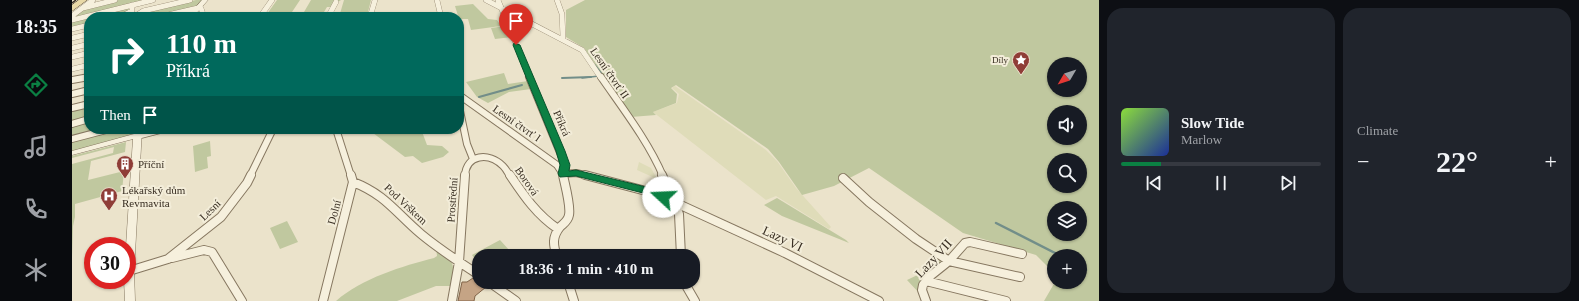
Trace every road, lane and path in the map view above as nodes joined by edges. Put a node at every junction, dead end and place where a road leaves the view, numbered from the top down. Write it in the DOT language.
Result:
graph roads {
  1 [pos="93,0"];
  2 [pos="115,0"];
  3 [pos="153,0"];
  4 [pos="190,0"];
  5 [pos="205,0"];
  6 [pos="272,0"];
  7 [pos="375,0"];
  8 [pos="437,0"];
  9 [pos="486,0"];
  10 [pos="498,0"];
  11 [pos="557,0"];
  12 [pos="336,2"];
  13 [pos="83,4"];
  14 [pos="132,5"];
  15 [pos="198,8"];
  16 [pos="502,8"];
  17 [pos="72,9"];
  18 [pos="104,12"];
  19 [pos="129,12"];
  20 [pos="142,12"];
  21 [pos="181,12"];
  22 [pos="194,12"];
  23 [pos="202,12"];
  24 [pos="264,12"];
  25 [pos="331,12"];
  26 [pos="371,12"];
  27 [pos="440,12"];
  28 [pos="72,16"];
  29 [pos="84,17"];
  30 [pos="72,20"];
  31 [pos="84,25"];
  32 [pos="72,29"];
  33 [pos="84,35"];
  34 [pos="72,38"];
  35 [pos="563,38"];
  36 [pos="84,45"];
  37 [pos="72,48"];
  38 [pos="84,54"];
  39 [pos="72,57"];
  40 [pos="84,66"];
  41 [pos="72,70"];
  42 [pos="84,77"];
  43 [pos="72,80"];
  44 [pos="84,91"];
  45 [pos="72,94"];
  46 [pos="464,98"];
  47 [pos="472,104"];
  48 [pos="84,105"];
  49 [pos="464,105"];
  50 [pos="72,108"];
  51 [pos="84,120"];
  52 [pos="72,124"];
  53 [pos="464,130"];
  54 [pos="91,134"];
  55 [pos="134,134"];
  56 [pos="137,134"];
  57 [pos="271,134"];
  58 [pos="338,134"];
  59 [pos="72,139"];
  60 [pos="72,153"];
  61 [pos="562,153"];
  62 [pos="473,158"];
  63 [pos="547,158"];
  64 [pos="563,174"];
  65 [pos="843,178"];
  66 [pos="353,182"];
  67 [pos="674,202"];
  68 [pos="558,229"];
  69 [pos="131,237"];
  70 [pos="555,249"];
  71 [pos="682,249"];
  72 [pos="1022,254"];
  73 [pos="168,259"];
  74 [pos="949,261"];
  75 [pos="459,262"];
  76 [pos="136,269"];
  77 [pos="472,270"];
  78 [pos="1020,277"];
  79 [pos="926,281"];
  80 [pos="130,289"];
  81 [pos="499,289"];
  82 [pos="570,289"];
  83 [pos="688,289"];
  84 [pos="130,301"];
  85 [pos="242,301"];
  86 [pos="323,301"];
  87 [pos="452,301"];
  88 [pos="516,301"];
  89 [pos="574,301"];
  90 [pos="695,301"];
  91 [pos="879,301"];
  92 [pos="926,301"];
  93 [pos="1006,301"];
  1 -- 13 [label="street"];
  2 -- 13 [label="street"];
  3 -- 14 [label="street"];
  4 -- 20 [label="street"];
  5 -- 15 [label="street"];
  6 -- 24 [label="street"];
  7 -- 26 [label="street"];
  8 -- 27 [label="street"];
  9 -- 16 [label="street, Lesní čtvrť II"];
  10 -- 16 [label="street, Příkrá"];
  11 -- 35 [label="street"];
  12 -- 25 [label="street"];
  13 -- 17 [label="main road"];
  13 -- 28 [label="street"];
  14 -- 18 [label="street"];
  14 -- 19 [label="street"];
  15 -- 21 [label="street"];
  15 -- 22 [label="street"];
  15 -- 23 [label="street"];
  16 -- 35 [label="street, Lesní čtvrť II"];
  16 -- 61 [label="street, Příkrá"];
  29 -- 30 [label="street"];
  31 -- 32 [label="street"];
  33 -- 34 [label="street"];
  35 -- 67 [label="street, Lesní čtvrť II"];
  36 -- 37 [label="street"];
  38 -- 39 [label="street"];
  40 -- 41 [label="street"];
  42 -- 43 [label="street"];
  44 -- 45 [label="street"];
  46 -- 47 [label="street, Lesní čtvrť I"];
  47 -- 49 [label="street"];
  47 -- 63 [label="street, Lesní čtvrť I"];
  48 -- 50 [label="street"];
  51 -- 52 [label="street"];
  53 -- 62 [label="street"];
  54 -- 59 [label="street"];
  55 -- 60 [label="street"];
  56 -- 69 [label="street"];
  57 -- 73 [label="street, Lesní"];
  58 -- 66 [label="street"];
  61 -- 63 [label="street"];
  61 -- 64 [label="street, Příkrá"];
  62 -- 68 [label="street, Borová"];
  62 -- 75 [label="street, Prostřední"];
  63 -- 64 [label="street, Lesní čtvrť I"];
  64 -- 67 [label="street"];
  64 -- 68 [label="street, Příkrá"];
  65 -- 74 [label="street"];
  66 -- 75 [label="street, Pod Vrškem"];
  66 -- 86 [label="street, Dolní"];
  67 -- 71 [label="street, Lesní čtvrť II"];
  67 -- 91 [label="street, Lazy VI"];
  68 -- 70 [label="street, Příkrá"];
  72 -- 74 [label="street, Lazy VII"];
  73 -- 76 [label="street, Lesní"];
  73 -- 85 [label="street"];
  74 -- 78 [label="street"];
  74 -- 79 [label="street, Lazy VII"];
  75 -- 77 [label="street, Pod Vrškem"];
  75 -- 87 [label="street, Prostřední"];
  79 -- 92 [label="street, Lazy VII"];
  79 -- 93 [label="street"];
  80 -- 84 [label="street"];
  81 -- 88 [label="street"];
  82 -- 89 [label="street"];
  83 -- 90 [label="street"];
}
